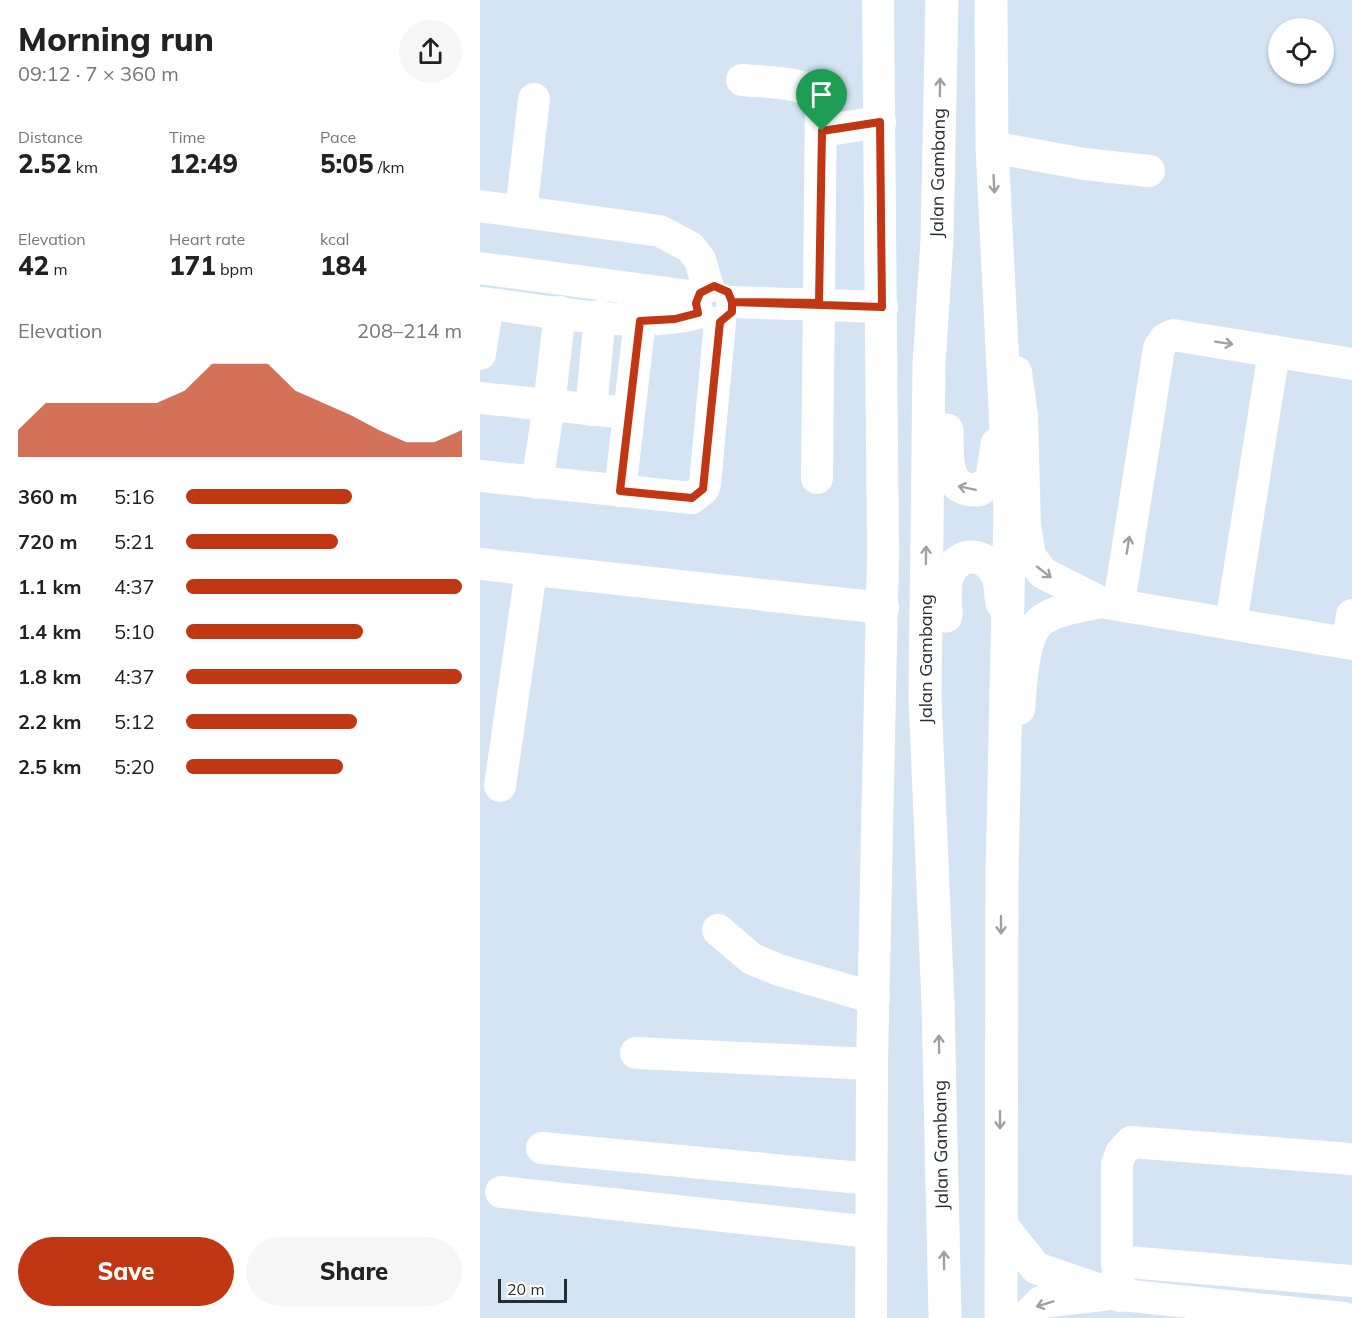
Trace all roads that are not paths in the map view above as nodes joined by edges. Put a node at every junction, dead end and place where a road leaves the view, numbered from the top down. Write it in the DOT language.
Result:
graph roads {
  1 [pos="878,0"];
  2 [pos="942,0"];
  3 [pos="991,0"];
  4 [pos="742,80"];
  5 [pos="534,99"];
  6 [pos="880,122"];
  7 [pos="822,131"];
  8 [pos="992,147"];
  9 [pos="1149,171"];
  10 [pos="480,207"];
  11 [pos="521,212"];
  12 [pos="996,228"];
  13 [pos="937,240"];
  14 [pos="480,268"];
  15 [pos="484,303"];
  16 [pos="819,303"];
  17 [pos="711,304"];
  18 [pos="882,307"];
  19 [pos="560,312"];
  20 [pos="600,316"];
  21 [pos="640,321"];
  22 [pos="1274,351"];
  23 [pos="480,354"];
  24 [pos="1352,364"];
  25 [pos="1001,367"];
  26 [pos="480,398"];
  27 [pos="549,406"];
  28 [pos="591,410"];
  29 [pos="629,413"];
  30 [pos="480,477"];
  31 [pos="817,478"];
  32 [pos="537,483"];
  33 [pos="620,491"];
  34 [pos="480,564"];
  35 [pos="531,571"];
  36 [pos="1109,602"];
  37 [pos="883,608"];
  38 [pos="1231,623"];
  39 [pos="1351,634"];
  40 [pos="1008,646"];
  41 [pos="500,786"];
  42 [pos="1002,873"];
  43 [pos="718,930"];
  44 [pos="874,998"];
  45 [pos="938,1004"];
  46 [pos="636,1053"];
  47 [pos="872,1064"];
  48 [pos="542,1148"];
  49 [pos="1352,1159"];
  50 [pos="871,1179"];
  51 [pos="501,1192"];
  52 [pos="1001,1224"];
  53 [pos="871,1232"];
  54 [pos="1117,1261"];
  55 [pos="1352,1281"];
  56 [pos="1116,1295"];
  57 [pos="1168,1309"];
  58 [pos="871,1318"];
  59 [pos="945,1318"];
  60 [pos="1001,1318"];
  61 [pos="1025,1318"];
  62 [pos="1344,1318"];
  1 -- 6 [label="street"];
  13 -- 2 [label="highway, Jalan Gambang, one-way"];
  3 -- 8 [label="highway"];
  4 -- 7 [label="street"];
  5 -- 11 [label="street"];
  6 -- 7 [label="street"];
  6 -- 18 [label="street"];
  7 -- 16 [label="street"];
  8 -- 9 [label="street"];
  8 -- 12 [label="highway, one-way"];
  10 -- 11 [label="street"];
  11 -- 17 [label="street"];
  12 -- 25 [label="highway"];
  12 -- 36 [label="street, one-way"];
  25 -- 13 [label="highway, one-way"];
  45 -- 13 [label="highway, Jalan Gambang, one-way"];
  14 -- 17 [label="street"];
  15 -- 19 [label="street"];
  15 -- 23 [label="street"];
  16 -- 17 [label="street"];
  16 -- 18 [label="street"];
  16 -- 31 [label="street"];
  17 -- 21 [label="street"];
  17 -- 33 [label="street"];
  18 -- 37 [label="street"];
  19 -- 20 [label="street"];
  19 -- 27 [label="street"];
  20 -- 21 [label="street"];
  20 -- 28 [label="street"];
  21 -- 29 [label="street"];
  22 -- 24 [label="street"];
  36 -- 22 [label="street, one-way"];
  22 -- 38 [label="street"];
  25 -- 40 [label="highway"];
  26 -- 27 [label="street"];
  27 -- 28 [label="street"];
  27 -- 32 [label="street"];
  28 -- 29 [label="street"];
  29 -- 33 [label="street"];
  30 -- 32 [label="street"];
  32 -- 33 [label="street"];
  34 -- 35 [label="street"];
  35 -- 37 [label="street"];
  35 -- 41 [label="street"];
  36 -- 38 [label="street"];
  36 -- 42 [label="street"];
  37 -- 44 [label="street"];
  38 -- 39 [label="street"];
  40 -- 42 [label="highway"];
  40 -- 45 [label="highway"];
  42 -- 52 [label="highway, one-way"];
  43 -- 44 [label="street"];
  44 -- 47 [label="street"];
  59 -- 45 [label="highway, Jalan Gambang, one-way"];
  46 -- 47 [label="street"];
  47 -- 50 [label="street"];
  48 -- 50 [label="street"];
  49 -- 54 [label="street"];
  50 -- 53 [label="street"];
  51 -- 53 [label="street"];
  52 -- 56 [label="street"];
  52 -- 60 [label="highway"];
  53 -- 58 [label="street"];
  54 -- 55 [label="street"];
  54 -- 56 [label="street"];
  56 -- 57 [label="street"];
  56 -- 61 [label="street, one-way"];
  57 -- 62 [label="street"];
}
